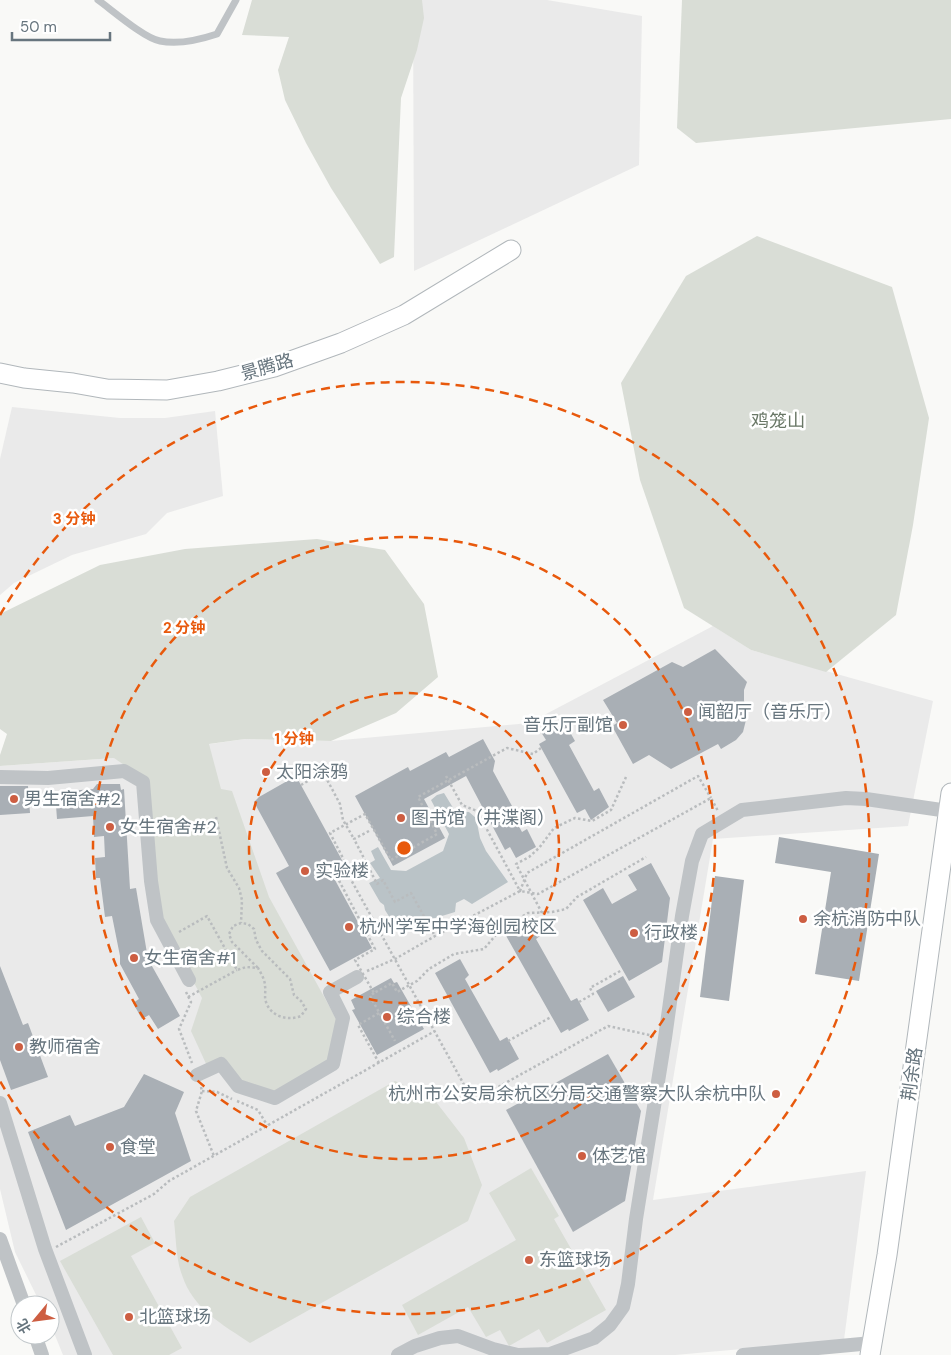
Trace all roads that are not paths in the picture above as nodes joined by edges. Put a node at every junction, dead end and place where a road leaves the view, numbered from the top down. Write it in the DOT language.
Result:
graph roads {
  1 [pos="98,0"];
  2 [pos="236,0"];
  3 [pos="510,250"];
  4 [pos="1,377"];
  5 [pos="0,777"];
  6 [pos="950,802"];
  7 [pos="357,977"];
  8 [pos="189,980"];
  9 [pos="197,1075"];
  10 [pos="0,1103"];
  11 [pos="2,1119"];
  12 [pos="0,1239"];
  13 [pos="20,1295"];
  14 [pos="871,1349"];
  15 [pos="85,1355"];
  16 [pos="398,1355"];
  17 [pos="743,1355"];
  1 -- 2 [label="lane"];
  3 -- 4 [label="street, 景腾路"];
  5 -- 8 [label="street"];
  6 -- 14 [label="street, 荆余路"];
  6 -- 16 [label="street"];
  7 -- 9 [label="street"];
  10 -- 11 [label="street"];
  11 -- 15 [label="street"];
  12 -- 13 [label="street"];
  14 -- 17 [label="street"];
}
